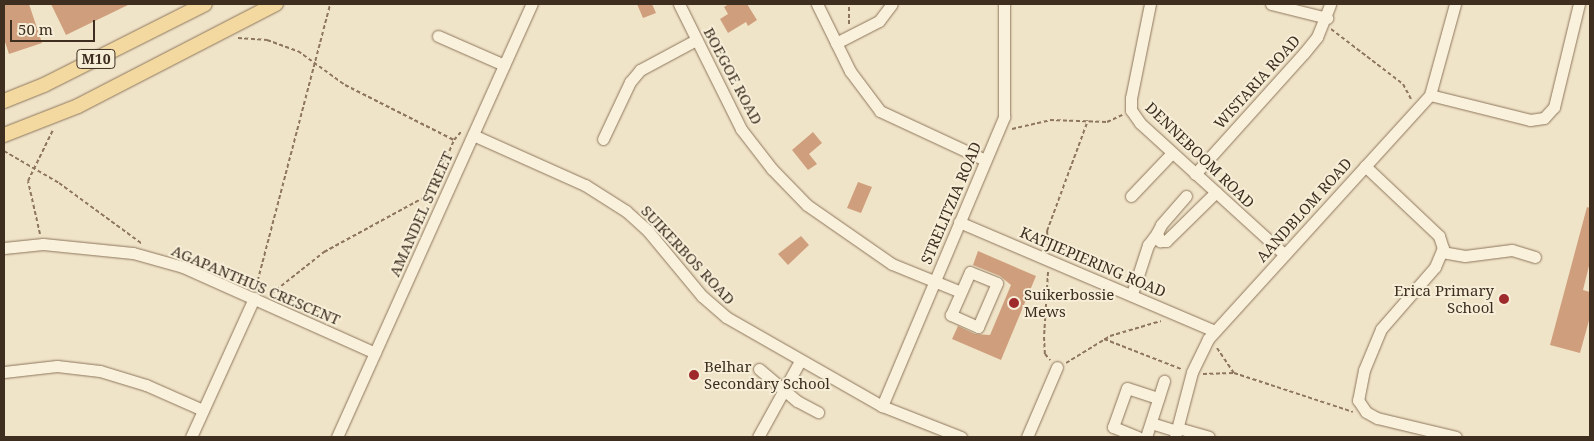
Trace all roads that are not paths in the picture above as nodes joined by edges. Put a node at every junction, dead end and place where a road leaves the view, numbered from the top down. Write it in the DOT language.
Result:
graph roads {
  1 [pos="205,4"];
  2 [pos="276,4"];
  3 [pos="532,4"];
  4 [pos="679,4"];
  5 [pos="817,4"];
  6 [pos="892,4"];
  7 [pos="1004,4"];
  8 [pos="1150,4"];
  9 [pos="1271,4"];
  10 [pos="1330,4"];
  11 [pos="1455,4"];
  12 [pos="1579,4"];
  13 [pos="1325,21"];
  14 [pos="438,36"];
  15 [pos="696,40"];
  16 [pos="836,43"];
  17 [pos="504,65"];
  18 [pos="1430,94"];
  19 [pos="4,101"];
  20 [pos="4,135"];
  21 [pos="473,135"];
  22 [pos="603,139"];
  23 [pos="1172,153"];
  24 [pos="986,160"];
  25 [pos="1365,166"];
  26 [pos="1195,174"];
  27 [pos="1216,192"];
  28 [pos="1131,196"];
  29 [pos="1186,196"];
  30 [pos="959,222"];
  31 [pos="1157,233"];
  32 [pos="4,248"];
  33 [pos="1442,252"];
  34 [pos="1284,254"];
  35 [pos="1535,257"];
  36 [pos="933,280"];
  37 [pos="961,292"];
  38 [pos="1132,294"];
  39 [pos="254,298"];
  40 [pos="1214,332"];
  41 [pos="375,353"];
  42 [pos="800,361"];
  43 [pos="1057,367"];
  44 [pos="758,369"];
  45 [pos="4,372"];
  46 [pos="1164,381"];
  47 [pos="786,389"];
  48 [pos="1158,398"];
  49 [pos="882,406"];
  50 [pos="203,410"];
  51 [pos="818,412"];
  52 [pos="1151,423"];
  53 [pos="1177,432"];
  54 [pos="192,437"];
  55 [pos="337,437"];
  56 [pos="758,437"];
  57 [pos="961,437"];
  58 [pos="1027,437"];
  59 [pos="1138,437"];
  60 [pos="1146,437"];
  61 [pos="1209,437"];
  62 [pos="1456,437"];
  1 -- 19 [label="main road, M10"];
  2 -- 20 [label="main road, M10"];
  3 -- 17 [label="street, AMANDEL STREET"];
  4 -- 15 [label="street, BOEGOE ROAD"];
  5 -- 16 [label="street"];
  6 -- 16 [label="street"];
  7 -- 24 [label="street, STRELITZIA ROAD"];
  8 -- 23 [label="street, DENNEBOOM ROAD"];
  9 -- 13 [label="street"];
  10 -- 13 [label="street, WISTARIA ROAD"];
  11 -- 18 [label="street, AANDBLOM ROAD"];
  12 -- 18 [label="street"];
  13 -- 26 [label="street, WISTARIA ROAD"];
  14 -- 17 [label="street"];
  15 -- 22 [label="street"];
  15 -- 36 [label="street, BOEGOE ROAD"];
  16 -- 24 [label="street"];
  17 -- 21 [label="street, AMANDEL STREET"];
  18 -- 25 [label="street, AANDBLOM ROAD"];
  21 -- 41 [label="street, AMANDEL STREET"];
  21 -- 42 [label="street, SUIKERBOS ROAD"];
  23 -- 26 [label="street, DENNEBOOM ROAD"];
  23 -- 28 [label="street"];
  24 -- 30 [label="street, STRELITZIA ROAD"];
  25 -- 33 [label="street"];
  25 -- 34 [label="street, AANDBLOM ROAD"];
  26 -- 27 [label="street, DENNEBOOM ROAD"];
  27 -- 31 [label="street"];
  27 -- 34 [label="street, DENNEBOOM ROAD"];
  29 -- 31 [label="street"];
  30 -- 36 [label="street, STRELITZIA ROAD"];
  30 -- 38 [label="street, KATJIEPIERING ROAD"];
  31 -- 38 [label="street"];
  32 -- 39 [label="street, AGAPANTHUS CRESCENT"];
  33 -- 35 [label="street"];
  33 -- 62 [label="street"];
  34 -- 40 [label="street, AANDBLOM ROAD"];
  36 -- 37 [label="street, BOEGOE ROAD"];
  36 -- 49 [label="street, STRELITZIA ROAD"];
  37 -- 37 [label="street"];
  38 -- 40 [label="street, KATJIEPIERING ROAD"];
  39 -- 41 [label="street, AGAPANTHUS CRESCENT"];
  39 -- 50 [label="street"];
  40 -- 53 [label="street, AANDBLOM ROAD"];
  41 -- 55 [label="street, AMANDEL STREET"];
  42 -- 47 [label="street"];
  42 -- 49 [label="street, SUIKERBOS ROAD"];
  43 -- 58 [label="street"];
  44 -- 47 [label="street"];
  45 -- 50 [label="street"];
  46 -- 48 [label="street"];
  47 -- 51 [label="street"];
  47 -- 56 [label="street"];
  48 -- 52 [label="street"];
  48 -- 59 [label="street"];
  49 -- 57 [label="street, SUIKERBOS ROAD"];
  50 -- 54 [label="street"];
  52 -- 53 [label="street"];
  52 -- 60 [label="street"];
  53 -- 61 [label="street"];
}
